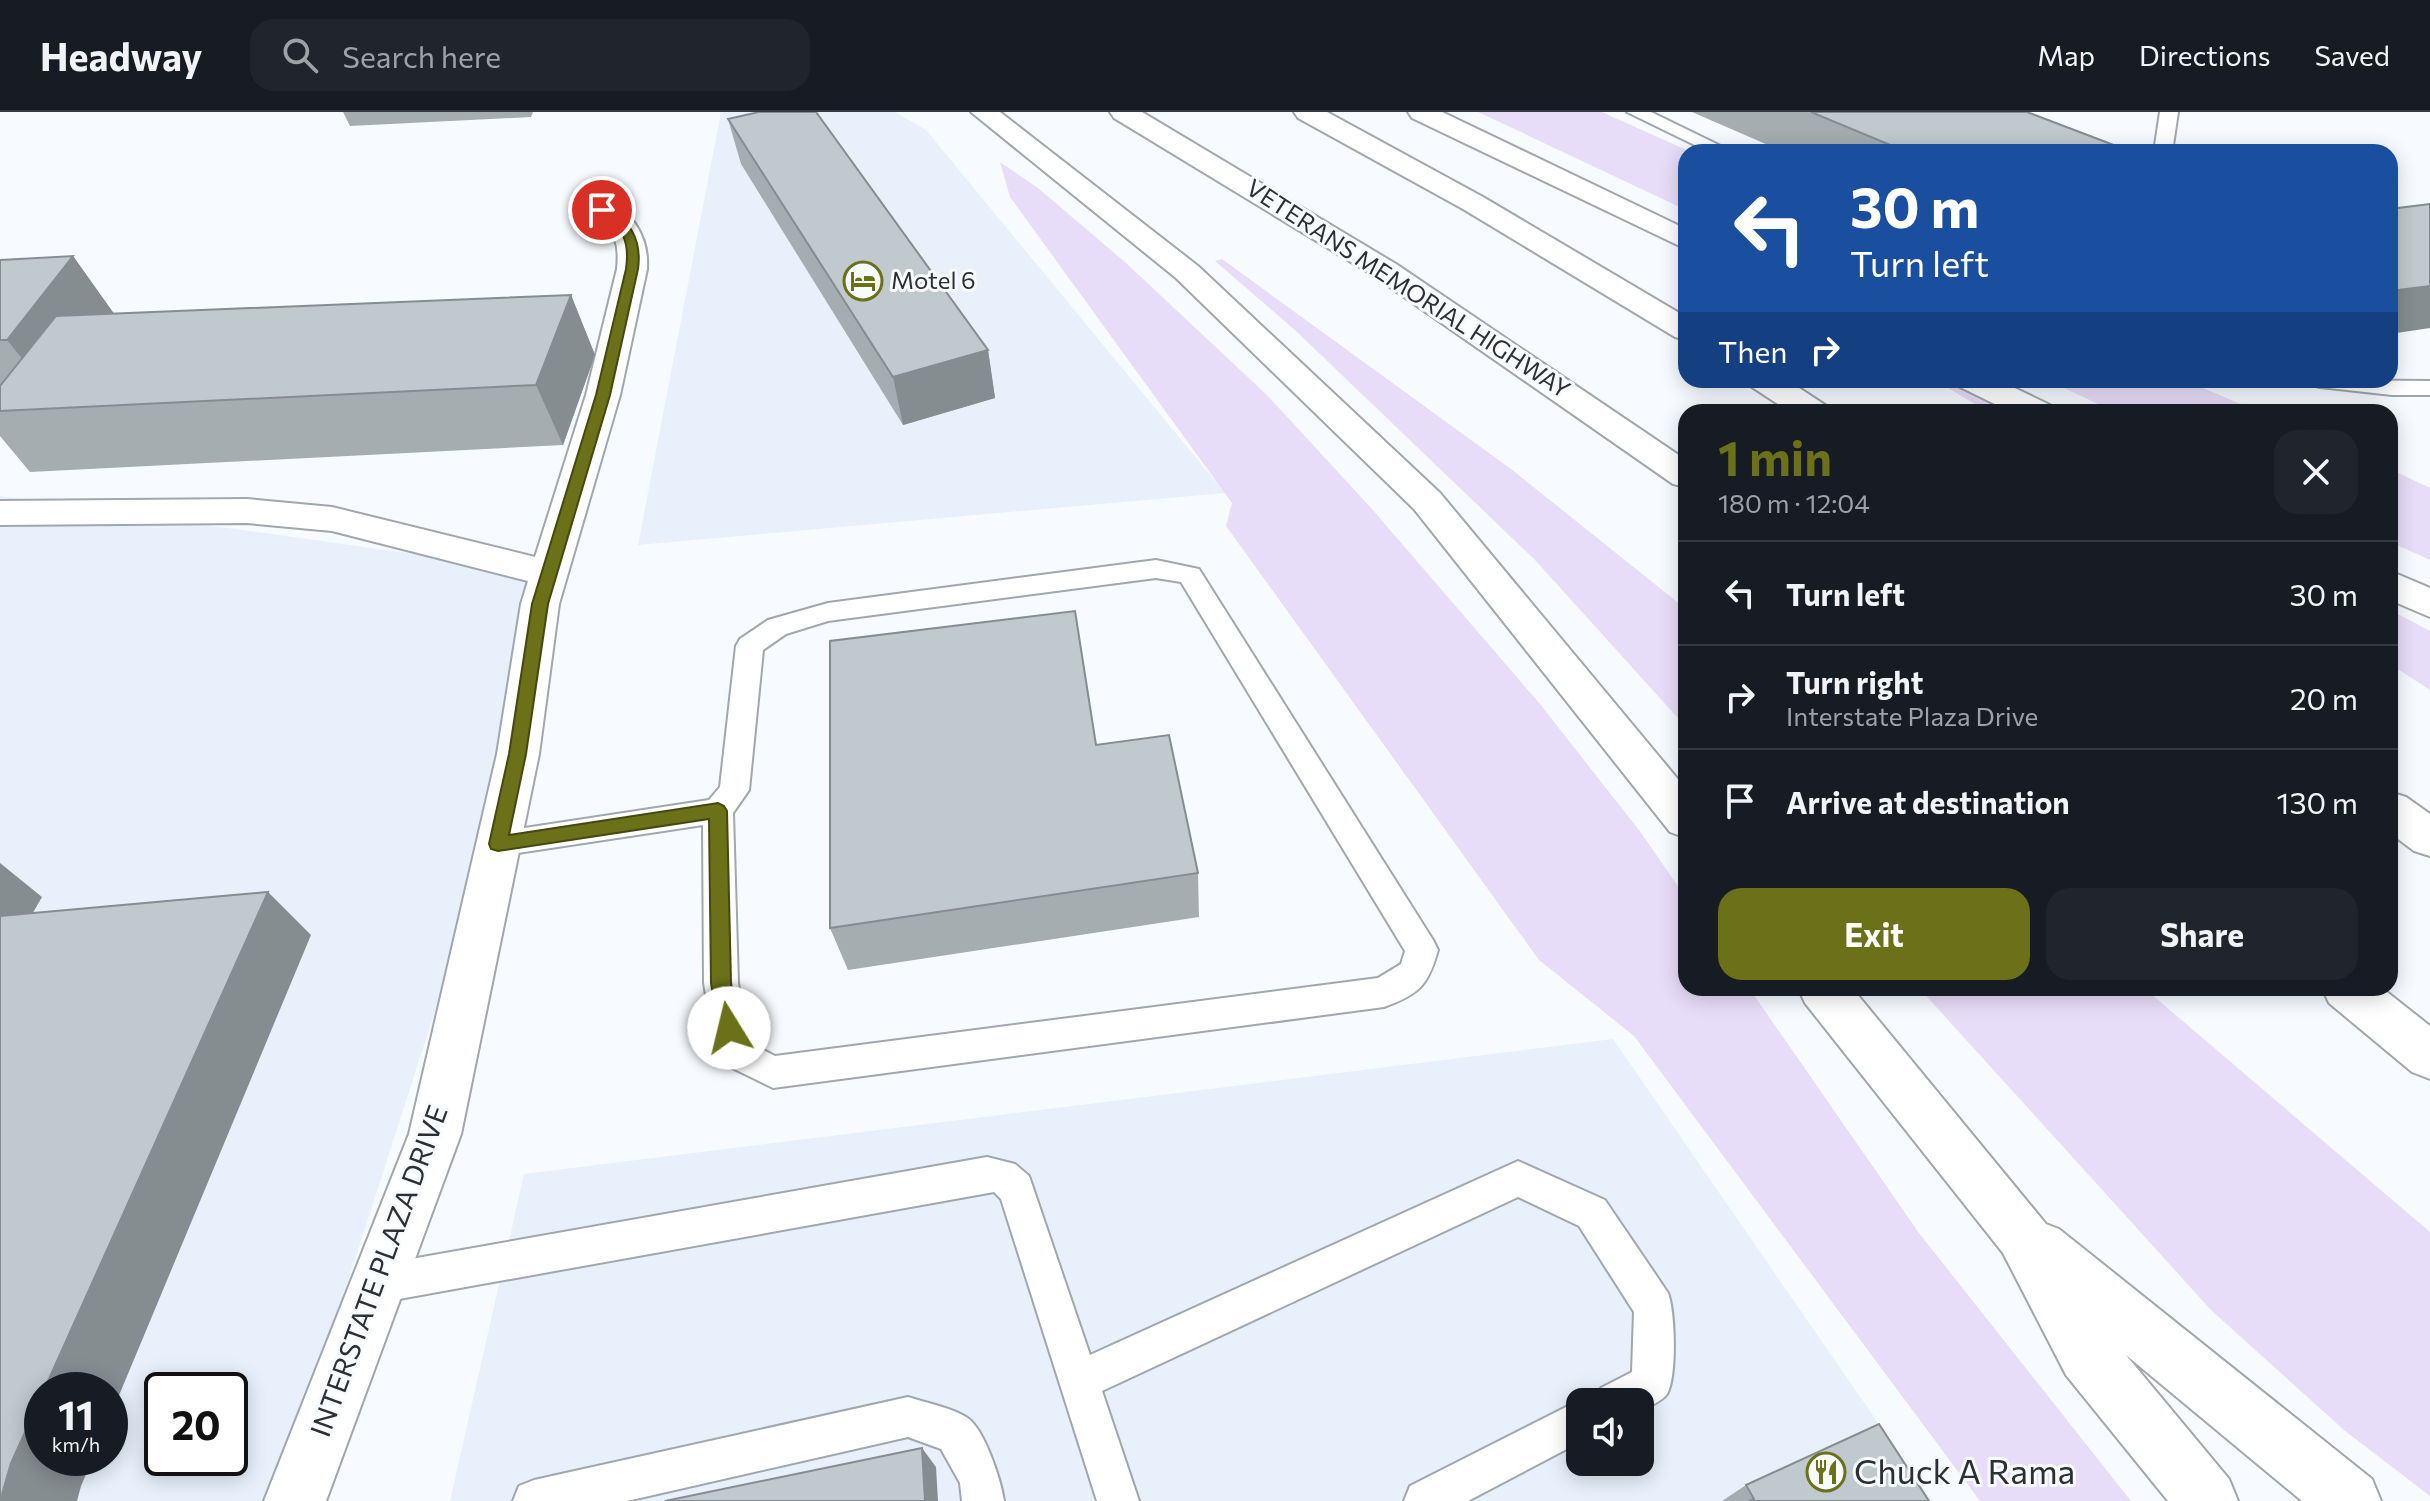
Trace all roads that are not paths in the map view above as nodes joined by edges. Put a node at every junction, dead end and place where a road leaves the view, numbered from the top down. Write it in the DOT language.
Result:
graph roads {
  1 [pos="984,112"];
  2 [pos="1123,112"];
  3 [pos="1307,112"];
  4 [pos="1421,112"];
  5 [pos="1636,112"];
  6 [pos="2169,112"];
  7 [pos="1706,144"];
  8 [pos="2164,144"];
  9 [pos="602,210"];
  10 [pos="1678,236"];
  11 [pos="1678,325"];
  12 [pos="1776,388"];
  13 [pos="1988,388"];
  14 [pos="2398,388"];
  15 [pos="2430,388"];
  16 [pos="1801,404"];
  17 [pos="2022,404"];
  18 [pos="1678,471"];
  19 [pos="0,513"];
  20 [pos="549,573"];
  21 [pos="2398,588"];
  22 [pos="2430,604"];
  23 [pos="1678,810"];
  24 [pos="718,811"];
  25 [pos="2398,815"];
  26 [pos="2430,838"];
  27 [pos="498,844"];
  28 [pos="1829,996"];
  29 [pos="2356,996"];
  30 [pos="2430,1056"];
  31 [pos="2022,1234"];
  32 [pos="377,1284"];
  33 [pos="1079,1381"];
  34 [pos="1642,1388"];
  35 [pos="1566,1427"];
  36 [pos="295,1501"];
  37 [pos="533,1501"];
  38 [pos="983,1501"];
  39 [pos="1118,1501"];
  40 [pos="1425,1501"];
  41 [pos="2207,1501"];
  42 [pos="2350,1501"];
  1 -- 23 [label="main road"];
  2 -- 18 [label="main road, VETERANS MEMORIAL HIGHWAY"];
  3 -- 11 [label="main road"];
  4 -- 10 [label="main road"];
  5 -- 7 [label="lane"];
  6 -- 8 [label="lane"];
  9 -- 20 [label="main road, INTERSTATE PLAZA DRIVE"];
  12 -- 16 [label="main road"];
  13 -- 17 [label="main road"];
  14 -- 15 [label="lane"];
  19 -- 20 [label="main road"];
  20 -- 27 [label="main road, INTERSTATE PLAZA DRIVE"];
  21 -- 22 [label="main road"];
  24 -- 24 [label="lane"];
  24 -- 27 [label="lane"];
  25 -- 26 [label="main road"];
  27 -- 32 [label="main road, INTERSTATE PLAZA DRIVE"];
  28 -- 31 [label="main road"];
  29 -- 30 [label="main road"];
  31 -- 41 [label="main road"];
  31 -- 42 [label="main road"];
  32 -- 33 [label="lane"];
  32 -- 36 [label="main road, INTERSTATE PLAZA DRIVE"];
  33 -- 34 [label="lane"];
  33 -- 39 [label="lane"];
  35 -- 40 [label="lane"];
  37 -- 38 [label="lane"];
}
